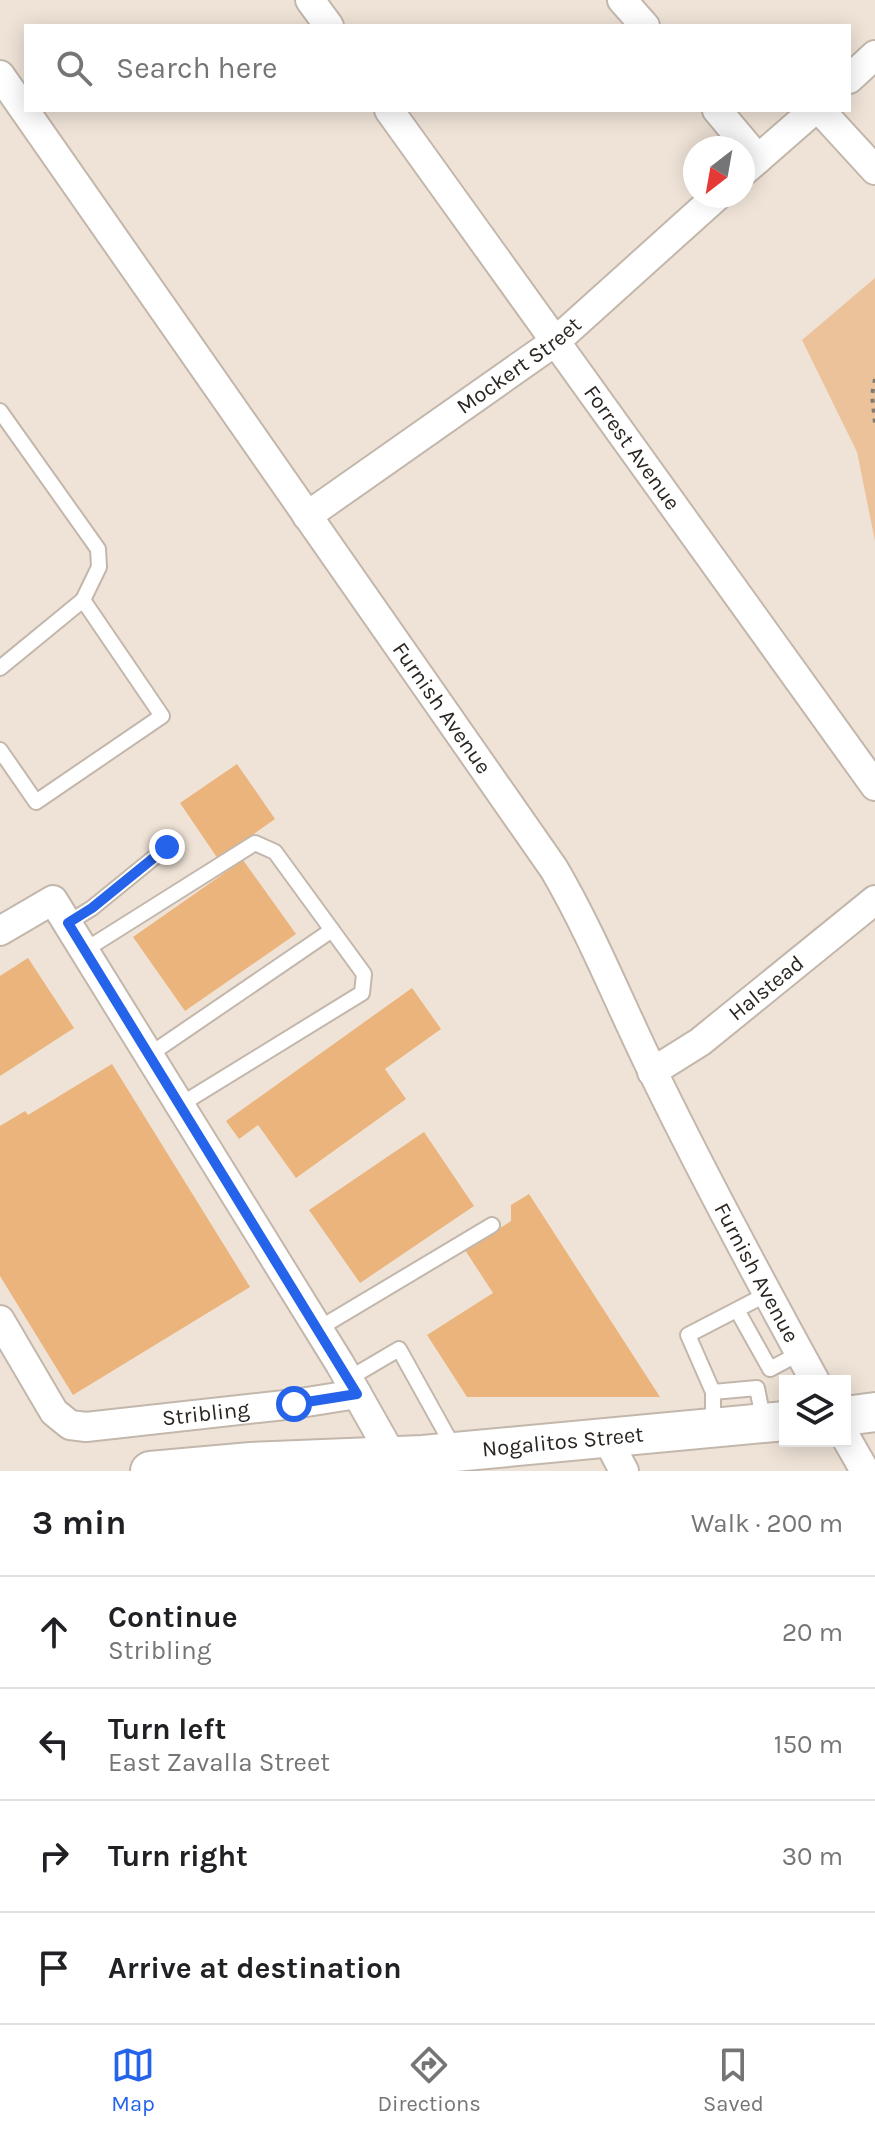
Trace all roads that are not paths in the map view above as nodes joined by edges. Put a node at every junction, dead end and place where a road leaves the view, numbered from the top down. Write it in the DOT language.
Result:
graph roads {
  1 [pos="310,0"];
  2 [pos="622,0"];
  3 [pos="328,24"];
  4 [pos="643,24"];
  5 [pos="875,55"];
  6 [pos="0,75"];
  7 [pos="851,77"];
  8 [pos="24,109"];
  9 [pos="26,112"];
  10 [pos="390,112"];
  11 [pos="718,112"];
  12 [pos="815,112"];
  13 [pos="819,112"];
  14 [pos="732,136"];
  15 [pos="755,162"];
  16 [pos="875,170"];
  17 [pos="704,208"];
  18 [pos="556,341"];
  19 [pos="0,411"];
  20 [pos="307,516"];
  21 [pos="83,600"];
  22 [pos="0,668"];
  23 [pos="0,750"];
  24 [pos="875,786"];
  25 [pos="167,847"];
  26 [pos="875,900"];
  27 [pos="60,912"];
  28 [pos="332,930"];
  29 [pos="0,931"];
  30 [pos="85,950"];
  31 [pos="149,1055"];
  32 [pos="652,1072"];
  33 [pos="180,1105"];
  34 [pos="492,1225"];
  35 [pos="767,1294"];
  36 [pos="737,1310"];
  37 [pos="0,1320"];
  38 [pos="318,1329"];
  39 [pos="800,1353"];
  40 [pos="770,1369"];
  41 [pos="812,1375"];
  42 [pos="352,1387"];
  43 [pos="713,1410"];
  44 [pos="769,1411"];
  45 [pos="875,1412"];
  46 [pos="851,1415"];
  47 [pos="606,1437"];
  48 [pos="851,1446"];
  49 [pos="426,1458"];
  50 [pos="253,1467"];
  51 [pos="150,1471"];
  52 [pos="624,1471"];
  53 [pos="865,1471"];
  1 -- 3 [label="street"];
  2 -- 4 [label="street"];
  5 -- 7 [label="street"];
  6 -- 8 [label="street, Furnish Avenue"];
  9 -- 20 [label="street, Furnish Avenue"];
  10 -- 18 [label="street, Forrest Avenue"];
  11 -- 14 [label="street"];
  12 -- 15 [label="street"];
  13 -- 16 [label="street"];
  17 -- 18 [label="street, Mockert Street"];
  18 -- 20 [label="street, Mockert Street"];
  18 -- 24 [label="street, Forrest Avenue"];
  19 -- 21 [label="lane"];
  20 -- 32 [label="street, Furnish Avenue"];
  21 -- 22 [label="lane"];
  21 -- 23 [label="lane"];
  25 -- 27 [label="lane"];
  26 -- 32 [label="street, Halstead"];
  27 -- 29 [label="street"];
  27 -- 30 [label="street"];
  28 -- 30 [label="lane"];
  28 -- 31 [label="lane"];
  28 -- 33 [label="lane"];
  30 -- 31 [label="street"];
  31 -- 33 [label="street"];
  32 -- 35 [label="street, Furnish Avenue"];
  33 -- 38 [label="street"];
  34 -- 38 [label="lane"];
  35 -- 36 [label="lane"];
  35 -- 39 [label="street, Furnish Avenue"];
  36 -- 40 [label="lane"];
  36 -- 43 [label="lane"];
  37 -- 42 [label="street, Stribling"];
  38 -- 42 [label="street"];
  39 -- 40 [label="lane"];
  39 -- 41 [label="street, Furnish Avenue"];
  40 -- 44 [label="lane"];
  42 -- 49 [label="street"];
  42 -- 49 [label="lane"];
  43 -- 44 [label="main road, Nogalitos Street"];
  43 -- 47 [label="main road, Nogalitos Street"];
  45 -- 46 [label="main road"];
  47 -- 49 [label="main road, Nogalitos Street"];
  47 -- 52 [label="street"];
  48 -- 53 [label="street"];
  49 -- 50 [label="main road, Nogalitos Street"];
  50 -- 51 [label="main road, Nogalitos Street"];
}
